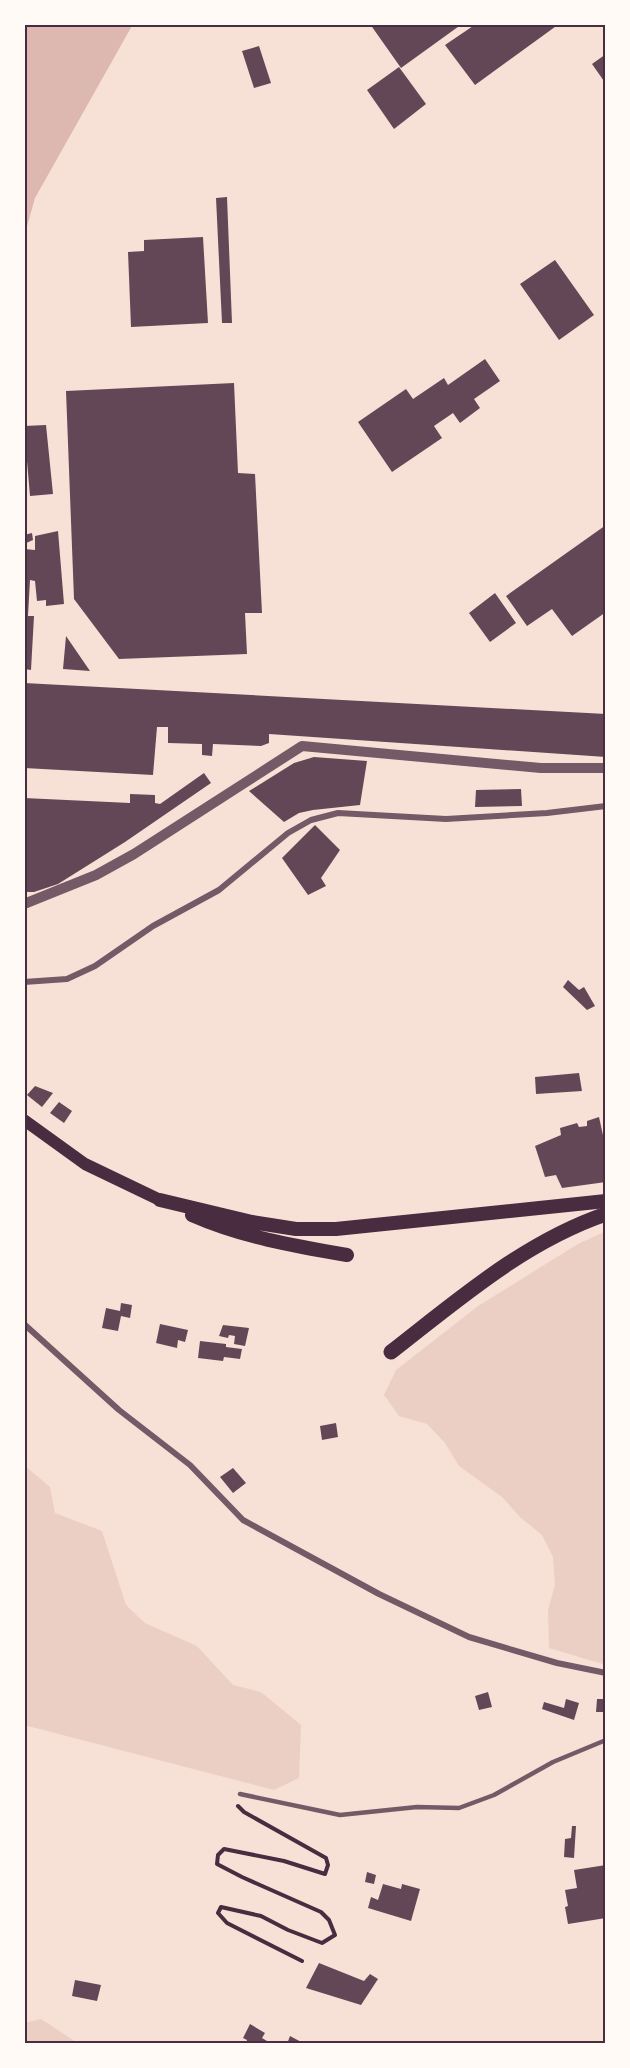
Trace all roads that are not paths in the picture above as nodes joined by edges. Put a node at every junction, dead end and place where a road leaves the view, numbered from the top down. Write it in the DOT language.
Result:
graph roads {
  1 [pos="606,768"];
  2 [pos="606,806"];
  3 [pos="24,904"];
  4 [pos="24,982"];
  5 [pos="24,1120"];
  6 [pos="160,1200"];
  7 [pos="606,1201"];
  8 [pos="606,1214"];
  9 [pos="347,1256"];
  10 [pos="24,1324"];
  11 [pos="391,1352"];
  12 [pos="606,1673"];
  13 [pos="606,1740"];
  14 [pos="240,1794"];
  1 -- 3 [label="street"];
  2 -- 4 [label="street"];
  5 -- 6 [label="main road"];
  6 -- 7 [label="main road"];
  6 -- 9 [label="main road"];
  8 -- 11 [label="highway"];
  10 -- 12 [label="street"];
  13 -- 14 [label="lane"];
}
